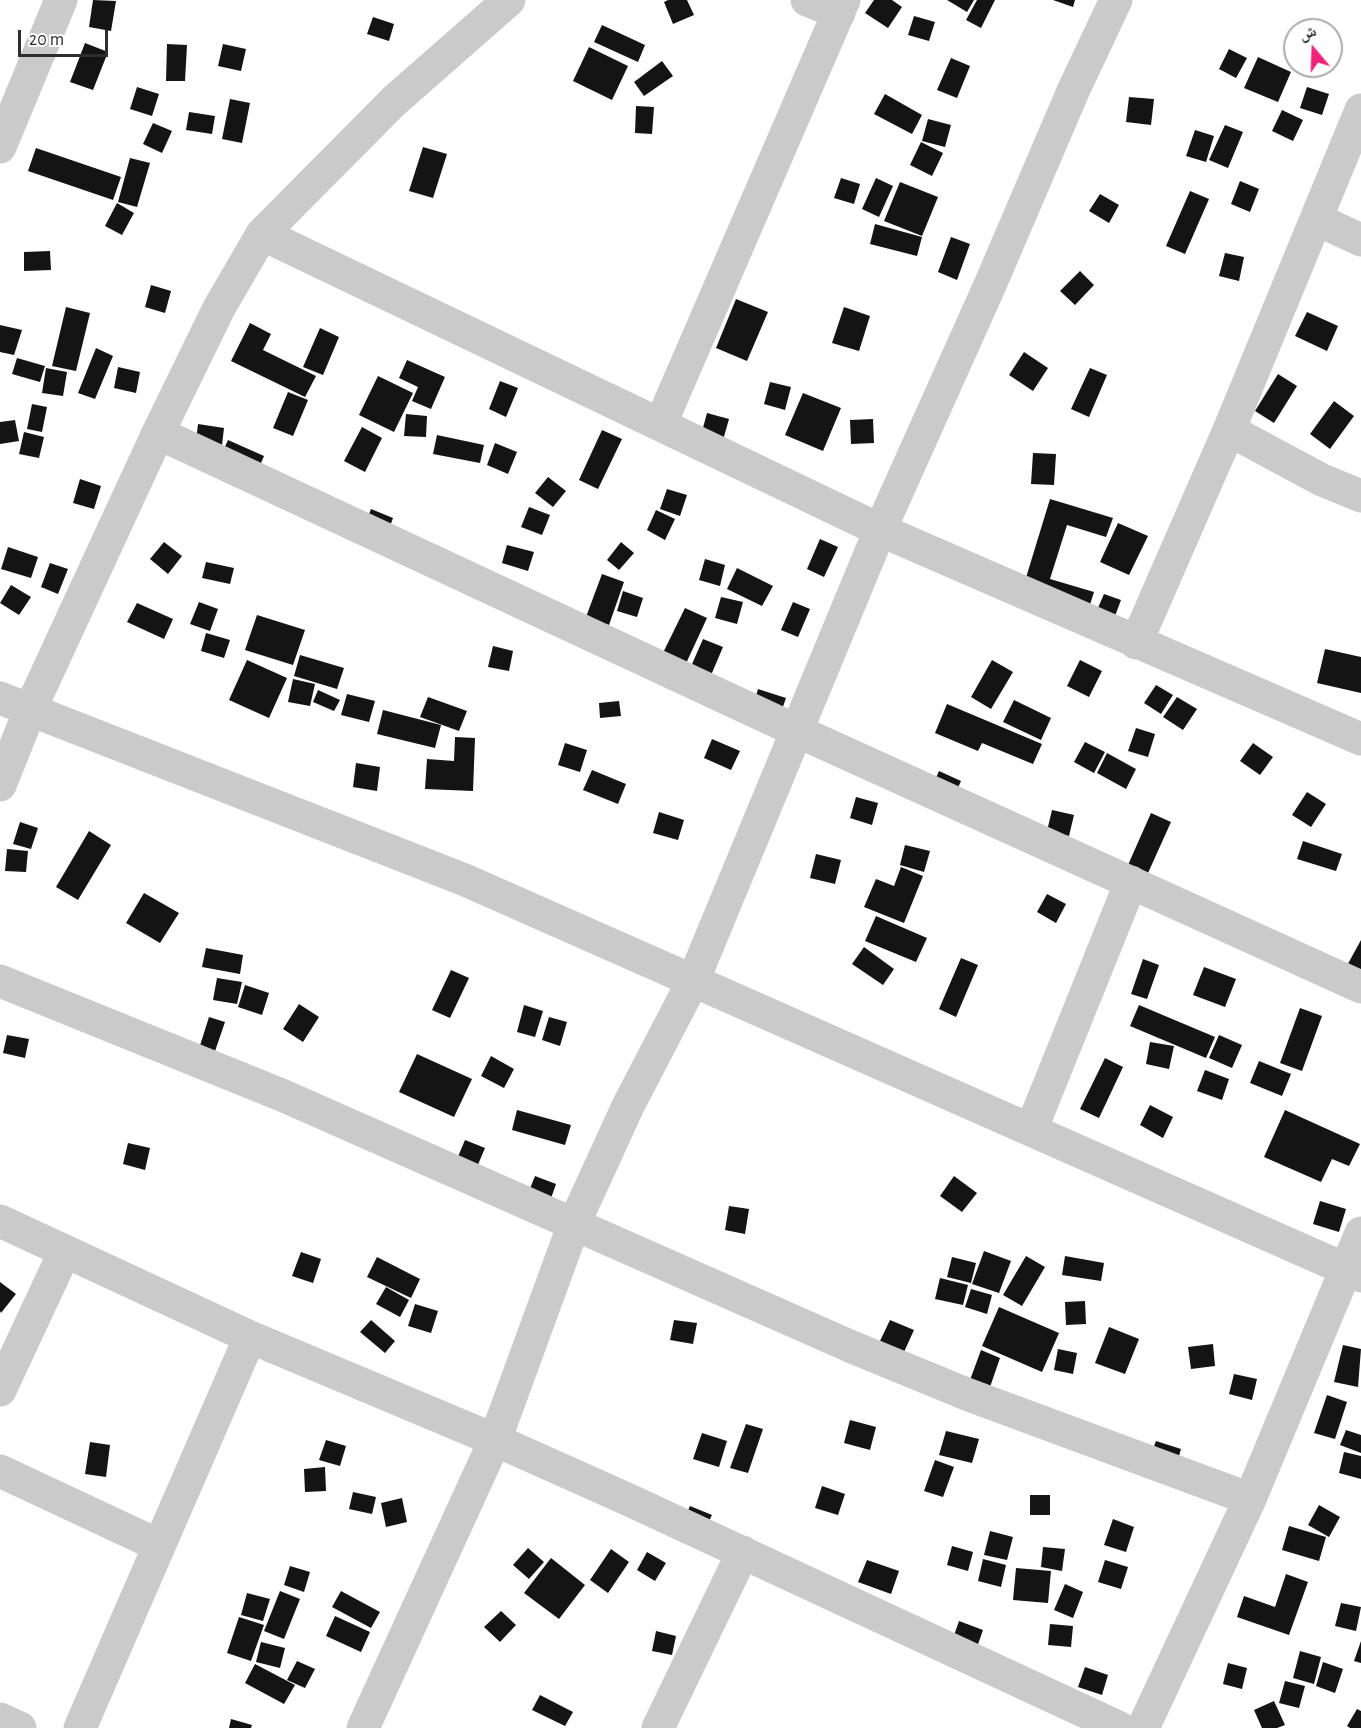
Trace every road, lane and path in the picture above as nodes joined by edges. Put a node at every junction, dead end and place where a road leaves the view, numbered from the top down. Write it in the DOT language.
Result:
graph roads {
  1 [pos="61,0"];
  2 [pos="509,0"];
  3 [pos="807,0"];
  4 [pos="1116,0"];
  5 [pos="842,7"];
  6 [pos="1361,110"];
  7 [pos="0,147"];
  8 [pos="1316,219"];
  9 [pos="262,234"];
  10 [pos="1361,240"];
  11 [pos="660,423"];
  12 [pos="1229,430"];
  13 [pos="158,433"];
  14 [pos="1361,496"];
  15 [pos="880,530"];
  16 [pos="1136,643"];
  17 [pos="0,698"];
  18 [pos="30,710"];
  19 [pos="797,731"];
  20 [pos="1361,739"];
  21 [pos="0,785"];
  22 [pos="1131,882"];
  23 [pos="0,981"];
  24 [pos="693,981"];
  25 [pos="1361,987"];
  26 [pos="1031,1130"];
  27 [pos="0,1221"];
  28 [pos="574,1224"];
  29 [pos="1361,1233"];
  30 [pos="64,1253"];
  31 [pos="1352,1273"];
  32 [pos="250,1337"];
  33 [pos="0,1390"];
  34 [pos="495,1440"];
  35 [pos="0,1471"];
  36 [pos="1250,1499"];
  37 [pos="158,1545"];
  38 [pos="743,1552"];
  39 [pos="0,1719"];
  40 [pos="20,1728"];
  41 [pos="80,1728"];
  42 [pos="363,1728"];
  43 [pos="658,1728"];
  44 [pos="1120,1728"];
  45 [pos="1143,1728"];
  1 -- 7 [label="street"];
  2 -- 9 [label="street"];
  3 -- 5 [label="street"];
  4 -- 15 [label="street"];
  5 -- 11 [label="street"];
  6 -- 8 [label="street"];
  8 -- 10 [label="street"];
  8 -- 12 [label="street"];
  9 -- 11 [label="street"];
  9 -- 13 [label="street"];
  11 -- 15 [label="street"];
  12 -- 14 [label="street"];
  12 -- 16 [label="street"];
  13 -- 18 [label="street"];
  13 -- 19 [label="street"];
  15 -- 16 [label="street"];
  15 -- 19 [label="street"];
  16 -- 20 [label="street"];
  17 -- 18 [label="street"];
  18 -- 21 [label="street"];
  18 -- 24 [label="street"];
  19 -- 22 [label="street"];
  19 -- 24 [label="street"];
  22 -- 25 [label="street"];
  22 -- 26 [label="street"];
  23 -- 28 [label="street"];
  24 -- 26 [label="street"];
  24 -- 28 [label="street"];
  26 -- 31 [label="street"];
  27 -- 30 [label="street"];
  28 -- 34 [label="street"];
  28 -- 36 [label="street"];
  29 -- 31 [label="street"];
  30 -- 32 [label="street"];
  30 -- 33 [label="street"];
  31 -- 36 [label="street"];
  32 -- 34 [label="street"];
  32 -- 37 [label="street"];
  34 -- 38 [label="street"];
  34 -- 42 [label="street"];
  35 -- 37 [label="street"];
  36 -- 45 [label="street"];
  37 -- 41 [label="street"];
  38 -- 43 [label="street"];
  38 -- 44 [label="street"];
  39 -- 40 [label="street"];
}
